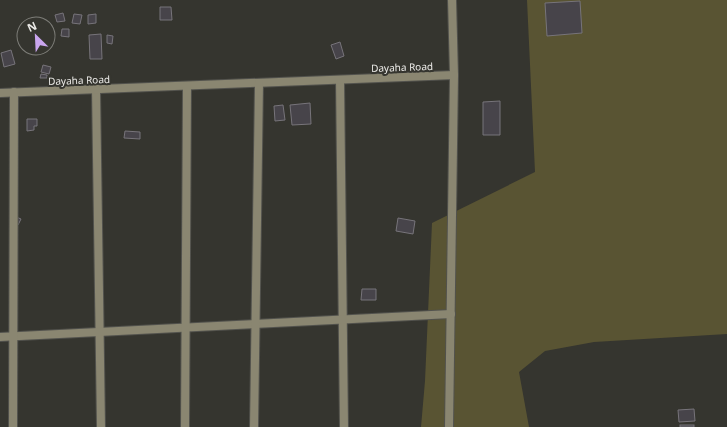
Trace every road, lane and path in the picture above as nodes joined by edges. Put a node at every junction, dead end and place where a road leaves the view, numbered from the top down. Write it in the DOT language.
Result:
graph roads {
  1 [pos="452,0"];
  2 [pos="454,75"];
  3 [pos="340,80"];
  4 [pos="259,83"];
  5 [pos="187,86"];
  6 [pos="96,89"];
  7 [pos="14,92"];
  8 [pos="0,93"];
  9 [pos="451,314"];
  10 [pos="342,320"];
  11 [pos="256,324"];
  12 [pos="186,327"];
  13 [pos="100,332"];
  14 [pos="13,336"];
  15 [pos="0,337"];
  16 [pos="13,427"];
  17 [pos="102,427"];
  18 [pos="185,427"];
  19 [pos="254,427"];
  20 [pos="344,427"];
  21 [pos="449,427"];
  1 -- 2 [label="street"];
  2 -- 3 [label="street, Dayaha Road"];
  2 -- 9 [label="street"];
  3 -- 4 [label="street, Dayaha Road"];
  3 -- 10 [label="street"];
  4 -- 5 [label="street, Dayaha Road"];
  4 -- 11 [label="street"];
  5 -- 6 [label="street, Dayaha Road"];
  5 -- 12 [label="street"];
  6 -- 7 [label="street, Dayaha Road"];
  6 -- 13 [label="street"];
  7 -- 8 [label="street, Dayaha Road"];
  7 -- 14 [label="street"];
  9 -- 10 [label="street"];
  9 -- 21 [label="street"];
  10 -- 11 [label="street"];
  10 -- 20 [label="street"];
  11 -- 12 [label="street"];
  11 -- 19 [label="street"];
  12 -- 13 [label="street"];
  12 -- 18 [label="street"];
  13 -- 14 [label="street"];
  13 -- 17 [label="street"];
  14 -- 15 [label="street"];
  14 -- 16 [label="street"];
}
